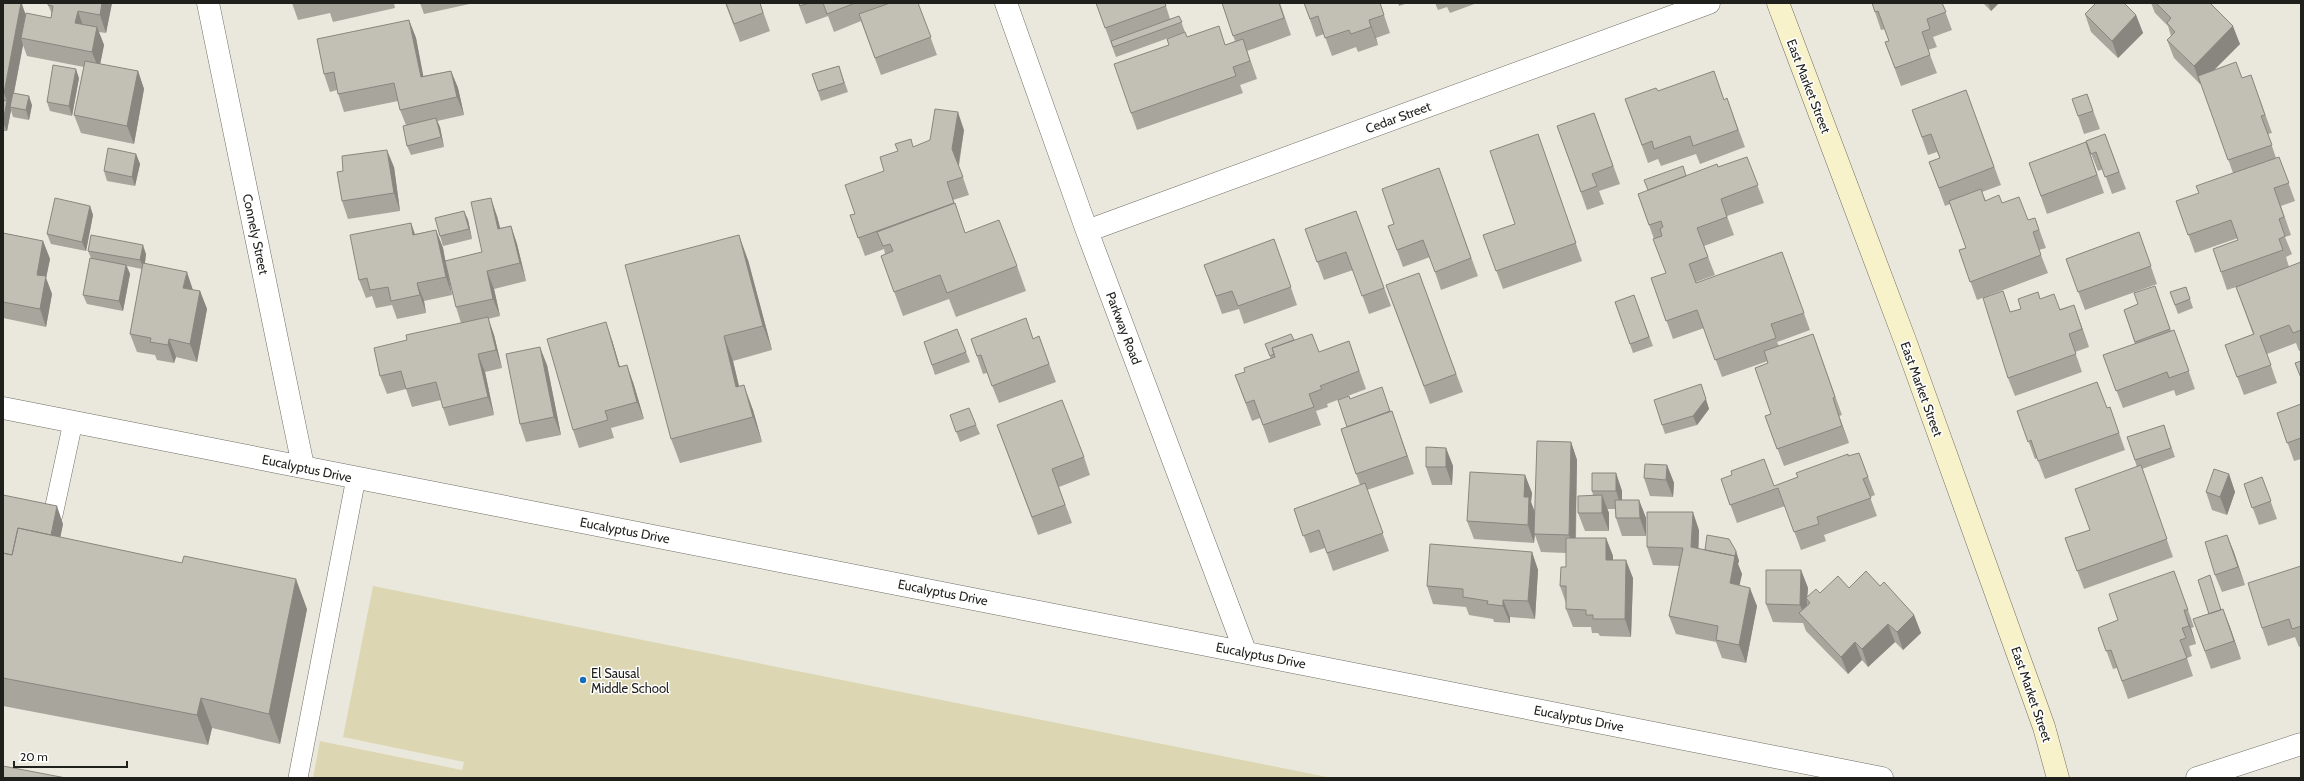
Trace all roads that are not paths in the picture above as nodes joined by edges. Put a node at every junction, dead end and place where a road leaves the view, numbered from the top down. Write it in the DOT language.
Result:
graph roads {
  1 [pos="208,3"];
  2 [pos="1006,3"];
  3 [pos="1709,3"];
  4 [pos="1778,3"];
  5 [pos="1087,231"];
  6 [pos="3,408"];
  7 [pos="73,422"];
  8 [pos="303,466"];
  9 [pos="356,478"];
  10 [pos="53,515"];
  11 [pos="1245,651"];
  12 [pos="2301,744"];
  13 [pos="298,778"];
  14 [pos="1882,778"];
  15 [pos="2058,778"];
  16 [pos="2197,778"];
  1 -- 8 [label="street, Connely Street"];
  2 -- 5 [label="street, Parkway Road"];
  3 -- 5 [label="street, Cedar Street"];
  4 -- 15 [label="main road, East Market Street"];
  5 -- 11 [label="street, Parkway Road"];
  6 -- 7 [label="street, Eucalyptus Drive"];
  7 -- 8 [label="street, Eucalyptus Drive"];
  7 -- 10 [label="lane"];
  8 -- 9 [label="street, Eucalyptus Drive"];
  9 -- 11 [label="street, Eucalyptus Drive"];
  9 -- 13 [label="lane"];
  11 -- 14 [label="street, Eucalyptus Drive"];
  12 -- 16 [label="street"];
}
